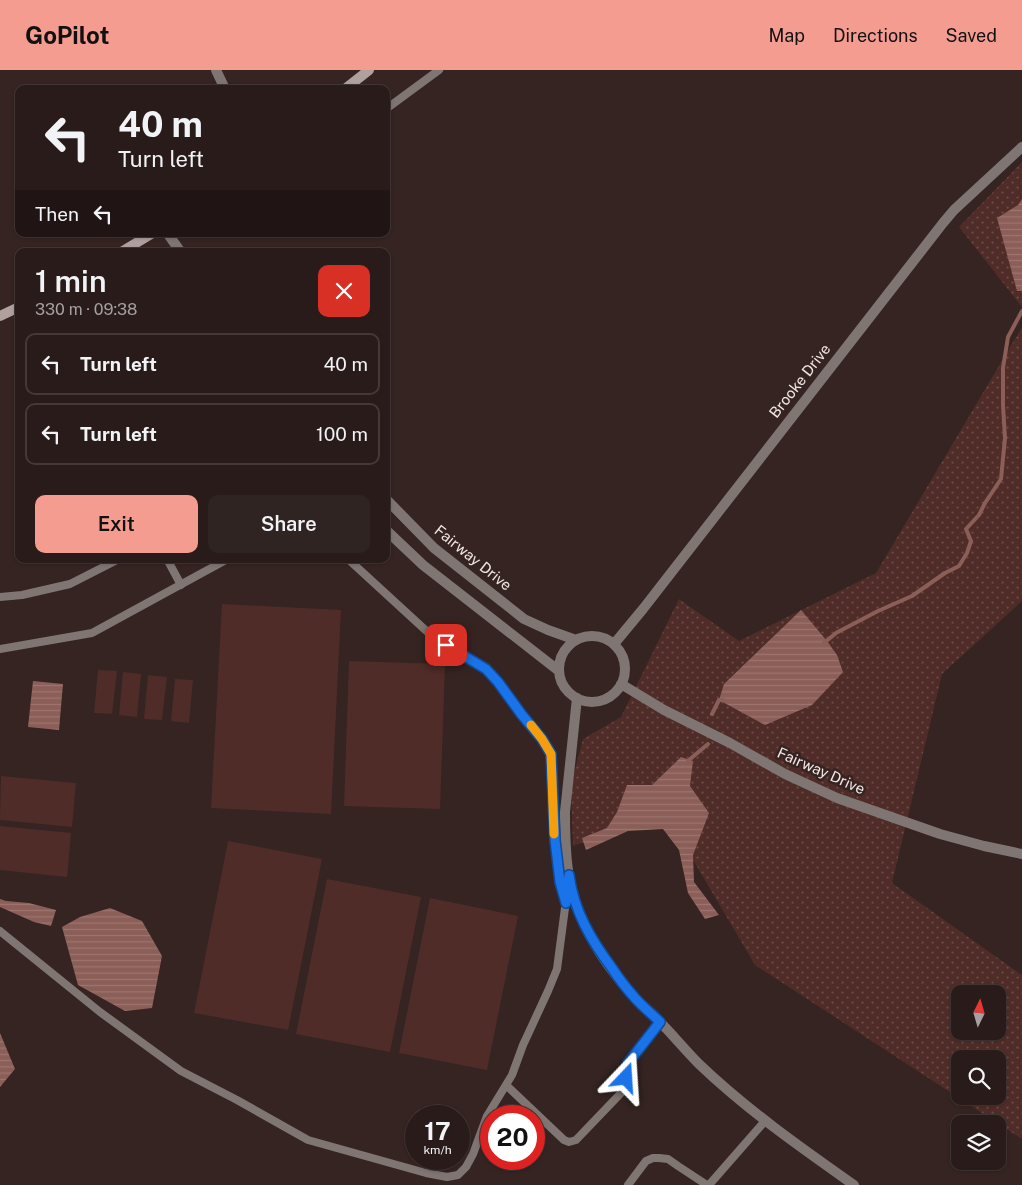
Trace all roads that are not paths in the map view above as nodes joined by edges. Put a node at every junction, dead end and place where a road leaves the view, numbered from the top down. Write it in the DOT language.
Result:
graph roads {
  1 [pos="216,70"];
  2 [pos="369,70"];
  3 [pos="439,70"];
  4 [pos="223,85"];
  5 [pos="350,85"];
  6 [pos="390,106"];
  7 [pos="1022,147"];
  8 [pos="148,237"];
  9 [pos="170,237"];
  10 [pos="137,248"];
  11 [pos="178,248"];
  12 [pos="15,308"];
  13 [pos="0,316"];
  14 [pos="390,503"];
  15 [pos="390,534"];
  16 [pos="111,563"];
  17 [pos="169,563"];
  18 [pos="222,563"];
  19 [pos="352,563"];
  20 [pos="181,585"];
  21 [pos="0,597"];
  22 [pos="576,640"];
  23 [pos="614,644"];
  24 [pos="0,649"];
  25 [pos="559,671"];
  26 [pos="621,684"];
  27 [pos="577,698"];
  28 [pos="1022,854"];
  29 [pos="569,875"];
  30 [pos="566,903"];
  31 [pos="0,931"];
  32 [pos="660,1022"];
  33 [pos="506,1085"];
  34 [pos="765,1121"];
  35 [pos="628,1185"];
  36 [pos="708,1185"];
  37 [pos="854,1185"];
  1 -- 4 [label="street"];
  2 -- 5 [label="street"];
  3 -- 6 [label="lane"];
  7 -- 23 [label="street, Brooke Drive"];
  8 -- 10 [label="street"];
  9 -- 11 [label="street"];
  12 -- 13 [label="street"];
  14 -- 22 [label="street, Fairway Drive"];
  15 -- 25 [label="street"];
  16 -- 21 [label="lane"];
  17 -- 20 [label="lane"];
  18 -- 20 [label="lane"];
  19 -- 30 [label="lane"];
  20 -- 24 [label="lane"];
  22 -- 23 [label="street"];
  22 -- 25 [label="street"];
  23 -- 26 [label="street"];
  25 -- 27 [label="street"];
  26 -- 27 [label="street"];
  26 -- 28 [label="street, Fairway Drive"];
  27 -- 29 [label="street"];
  29 -- 30 [label="lane"];
  29 -- 32 [label="street"];
  30 -- 33 [label="lane"];
  31 -- 33 [label="lane"];
  32 -- 33 [label="lane"];
  32 -- 34 [label="street"];
  34 -- 36 [label="lane"];
  34 -- 37 [label="street"];
  35 -- 36 [label="lane"];
}
